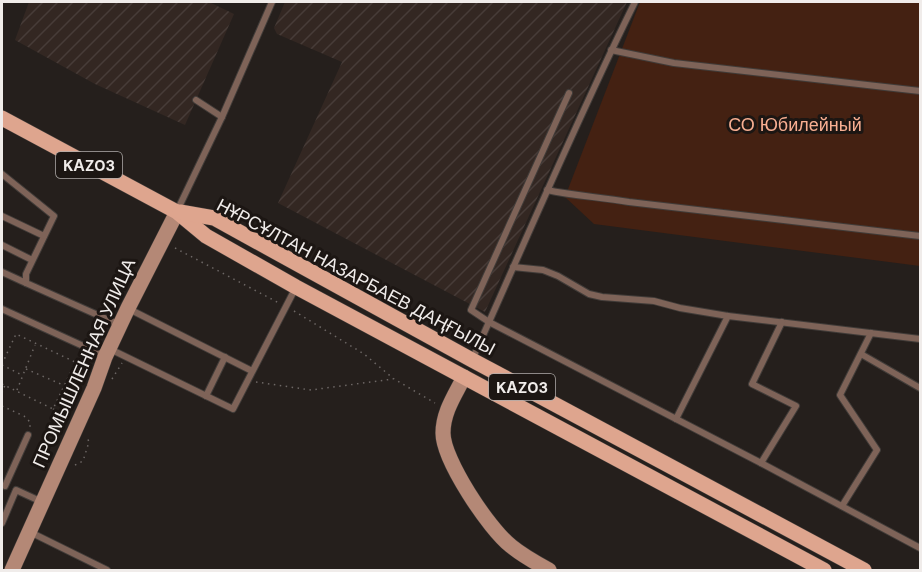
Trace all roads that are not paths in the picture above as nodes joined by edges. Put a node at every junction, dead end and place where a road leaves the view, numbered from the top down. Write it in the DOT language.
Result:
graph roads {
  1 [pos="272,2"];
  2 [pos="635,2"];
  3 [pos="611,50"];
  4 [pos="921,91"];
  5 [pos="569,93"];
  6 [pos="196,100"];
  7 [pos="222,117"];
  8 [pos="2,118"];
  9 [pos="2,174"];
  10 [pos="547,190"];
  11 [pos="177,212"];
  12 [pos="2,216"];
  13 [pos="44,236"];
  14 [pos="921,236"];
  15 [pos="2,244"];
  16 [pos="32,260"];
  17 [pos="513,267"];
  18 [pos="2,272"];
  19 [pos="26,283"];
  20 [pos="296,287"];
  21 [pos="128,308"];
  22 [pos="2,309"];
  23 [pos="728,316"];
  24 [pos="489,322"];
  25 [pos="782,322"];
  26 [pos="120,325"];
  27 [pos="871,333"];
  28 [pos="921,339"];
  29 [pos="107,353"];
  30 [pos="861,354"];
  31 [pos="225,357"];
  32 [pos="472,360"];
  33 [pos="252,371"];
  34 [pos="464,377"];
  35 [pos="921,388"];
  36 [pos="206,396"];
  37 [pos="676,419"];
  38 [pos="28,435"];
  39 [pos="760,463"];
  40 [pos="3,487"];
  41 [pos="16,490"];
  42 [pos="43,502"];
  43 [pos="842,506"];
  44 [pos="2,523"];
  45 [pos="29,532"];
  46 [pos="921,548"];
  47 [pos="12,570"];
  48 [pos="107,570"];
  49 [pos="549,570"];
  50 [pos="824,570"];
  51 [pos="864,570"];
  1 -- 7 [label="lane"];
  2 -- 3 [label="lane"];
  3 -- 4 [label="lane"];
  3 -- 10 [label="lane"];
  5 -- 24 [label="lane"];
  6 -- 7 [label="lane"];
  7 -- 11 [label="lane"];
  8 -- 11 [label="main road, НҰРСҰЛТАН НАЗАРБАЕВ ДАҢҒЫЛЫ / KАZ03"];
  9 -- 13 [label="lane"];
  10 -- 14 [label="lane"];
  10 -- 17 [label="lane"];
  11 -- 20 [label="main road, НҰРСҰЛТАН НАЗАРБАЕВ ДАҢҒЫЛЫ / KАZ03"];
  11 -- 21 [label="street, ПРОМЫШЛЕННАЯ УЛИЦА"];
  11 -- 32 [label="main road, НҰРСҰЛТАН НАЗАРБАЕВ ДАҢҒЫЛЫ / KАZ03"];
  12 -- 13 [label="lane"];
  13 -- 16 [label="lane"];
  15 -- 16 [label="lane"];
  16 -- 19 [label="lane"];
  17 -- 23 [label="lane"];
  17 -- 24 [label="lane"];
  18 -- 19 [label="lane"];
  19 -- 26 [label="lane"];
  20 -- 33 [label="lane"];
  20 -- 34 [label="main road, НҰРСҰЛТАН НАЗАРБАЕВ ДАҢҒЫЛЫ / KАZ03"];
  21 -- 26 [label="street, ПРОМЫШЛЕННАЯ УЛИЦА"];
  21 -- 31 [label="lane"];
  22 -- 29 [label="lane"];
  23 -- 25 [label="lane"];
  23 -- 37 [label="lane"];
  24 -- 32 [label="lane"];
  24 -- 37 [label="lane"];
  25 -- 27 [label="lane"];
  25 -- 39 [label="lane"];
  26 -- 29 [label="street, ПРОМЫШЛЕННАЯ УЛИЦА"];
  27 -- 28 [label="lane"];
  27 -- 30 [label="lane"];
  29 -- 36 [label="lane"];
  29 -- 42 [label="street, ПРОМЫШЛЕННАЯ УЛИЦА"];
  30 -- 35 [label="lane"];
  30 -- 43 [label="lane"];
  31 -- 33 [label="lane"];
  31 -- 36 [label="lane"];
  32 -- 34 [label="main road"];
  32 -- 51 [label="main road, НҰРСҰЛТАН НАЗАРБАЕВ ДАҢҒЫЛЫ / KАZ03"];
  33 -- 36 [label="lane"];
  34 -- 49 [label="street"];
  34 -- 50 [label="main road, НҰРСҰЛТАН НАЗАРБАЕВ ДАҢҒЫЛЫ / KАZ03"];
  37 -- 39 [label="lane"];
  38 -- 40 [label="lane"];
  39 -- 43 [label="lane"];
  40 -- 41 [label="lane"];
  41 -- 42 [label="lane"];
  41 -- 44 [label="lane"];
  42 -- 45 [label="street, ПРОМЫШЛЕННАЯ УЛИЦА"];
  43 -- 46 [label="lane"];
  45 -- 47 [label="street, ПРОМЫШЛЕННАЯ УЛИЦА"];
  45 -- 48 [label="lane"];
}
